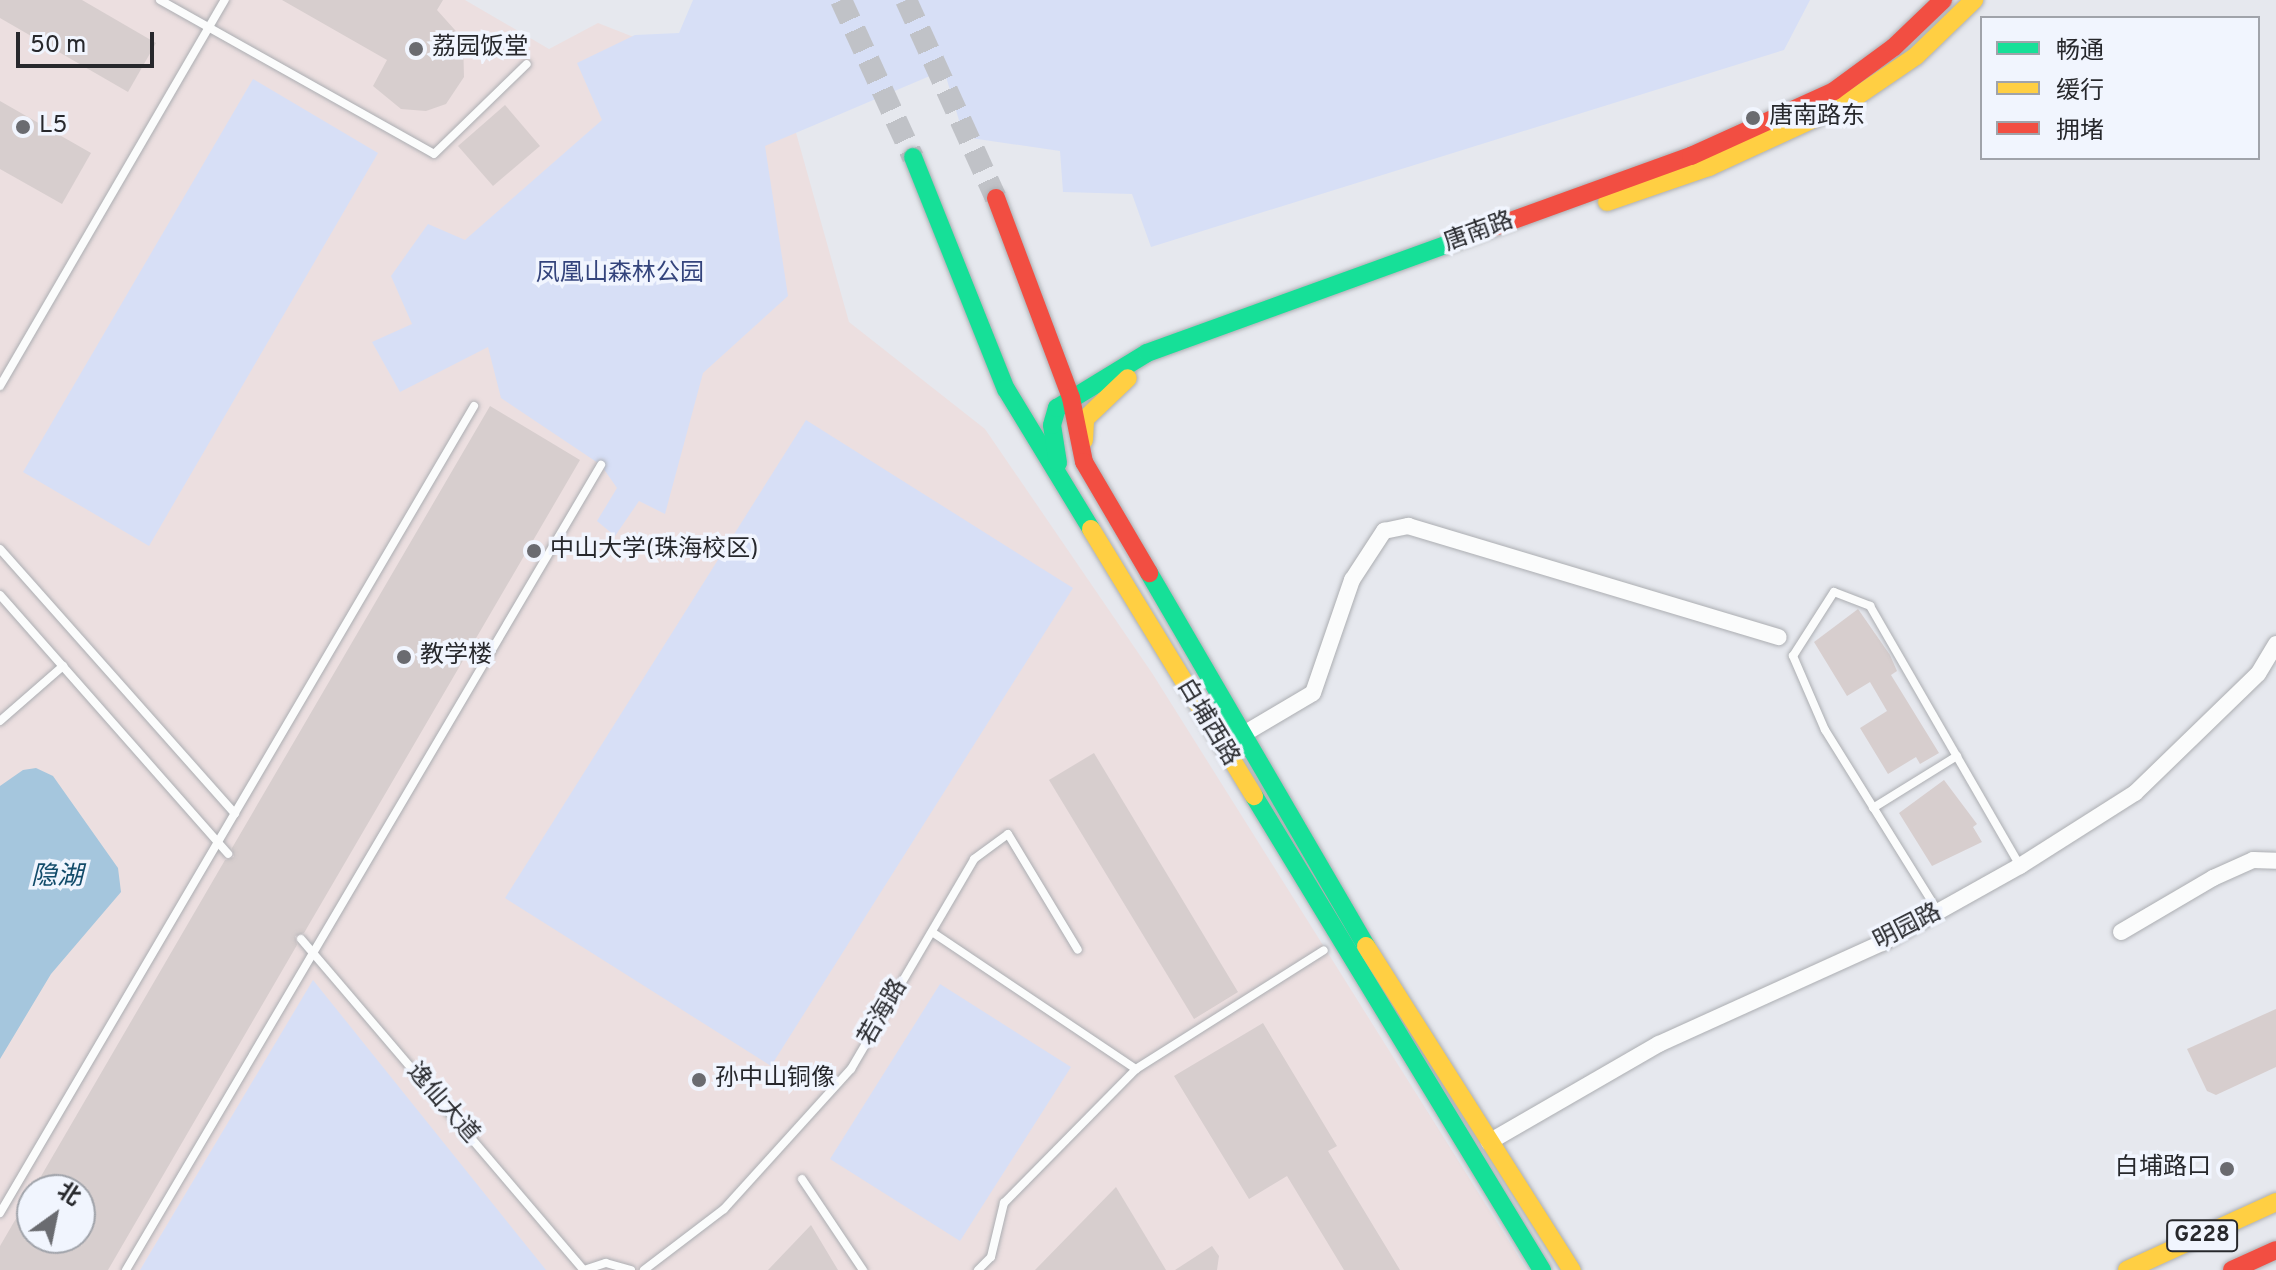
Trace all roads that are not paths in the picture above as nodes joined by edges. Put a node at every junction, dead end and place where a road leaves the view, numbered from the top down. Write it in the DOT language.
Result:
graph roads {
  1 [pos="160,0"];
  2 [pos="225,0"];
  3 [pos="1943,0"];
  4 [pos="1974,0"];
  5 [pos="209,27"];
  6 [pos="527,64"];
  7 [pos="913,157"];
  8 [pos="996,198"];
  9 [pos="0,386"];
  10 [pos="1071,398"];
  11 [pos="474,406"];
  12 [pos="1084,462"];
  13 [pos="601,465"];
  14 [pos="1060,472"];
  15 [pos="0,549"];
  16 [pos="0,595"];
  17 [pos="1779,637"];
  18 [pos="2276,644"];
  19 [pos="63,666"];
  20 [pos="0,721"];
  21 [pos="1242,735"];
  22 [pos="1957,756"];
  23 [pos="1873,808"];
  24 [pos="235,814"];
  25 [pos="218,842"];
  26 [pos="228,854"];
  27 [pos="2276,861"];
  28 [pos="2020,866"];
  29 [pos="1939,913"];
  30 [pos="932,932"];
  31 [pos="2121,932"];
  32 [pos="301,939"];
  33 [pos="1078,950"];
  34 [pos="1324,950"];
  35 [pos="312,952"];
  36 [pos="1136,1069"];
  37 [pos="1489,1142"];
  38 [pos="802,1179"];
  39 [pos="2276,1202"];
  40 [pos="0,1213"];
  41 [pos="2276,1250"];
  42 [pos="126,1270"];
  43 [pos="584,1270"];
  44 [pos="631,1270"];
  45 [pos="644,1270"];
  46 [pos="863,1270"];
  47 [pos="978,1270"];
  48 [pos="1542,1270"];
  49 [pos="1572,1270"];
  50 [pos="2127,1270"];
  51 [pos="2232,1270"];
  1 -- 5 [label="lane"];
  2 -- 5 [label="lane"];
  3 -- 10 [label="main road, 唐南路"];
  4 -- 12 [label="main road, 唐南路"];
  5 -- 6 [label="lane"];
  5 -- 9 [label="lane"];
  7 -- 14 [label="main road, 白埔西路"];
  8 -- 10 [label="main road, 白埔西路"];
  10 -- 12 [label="main road, 白埔西路"];
  10 -- 14 [label="main road, 唐南路"];
  11 -- 24 [label="lane"];
  12 -- 21 [label="main road, 白埔西路"];
  13 -- 35 [label="lane"];
  14 -- 48 [label="main road, 白埔西路"];
  15 -- 24 [label="lane"];
  16 -- 19 [label="lane"];
  17 -- 21 [label="street"];
  18 -- 28 [label="street, 明园路"];
  19 -- 20 [label="lane"];
  19 -- 25 [label="lane"];
  21 -- 37 [label="main road, 白埔西路"];
  22 -- 23 [label="lane"];
  22 -- 23 [label="lane"];
  22 -- 28 [label="lane"];
  23 -- 29 [label="lane"];
  24 -- 25 [label="lane"];
  25 -- 26 [label="lane"];
  25 -- 40 [label="lane"];
  27 -- 31 [label="street"];
  28 -- 29 [label="street, 明园路"];
  29 -- 37 [label="street, 明园路"];
  30 -- 33 [label="lane, 若海路"];
  30 -- 36 [label="lane"];
  30 -- 45 [label="lane, 若海路"];
  32 -- 35 [label="lane, 逸仙大道"];
  34 -- 36 [label="lane"];
  35 -- 42 [label="lane"];
  35 -- 43 [label="lane, 逸仙大道"];
  36 -- 47 [label="lane"];
  37 -- 49 [label="main road, 白埔西路"];
  38 -- 46 [label="lane"];
  39 -- 50 [label="main road, G228"];
  41 -- 51 [label="main road, G228"];
  43 -- 44 [label="lane"];
}
